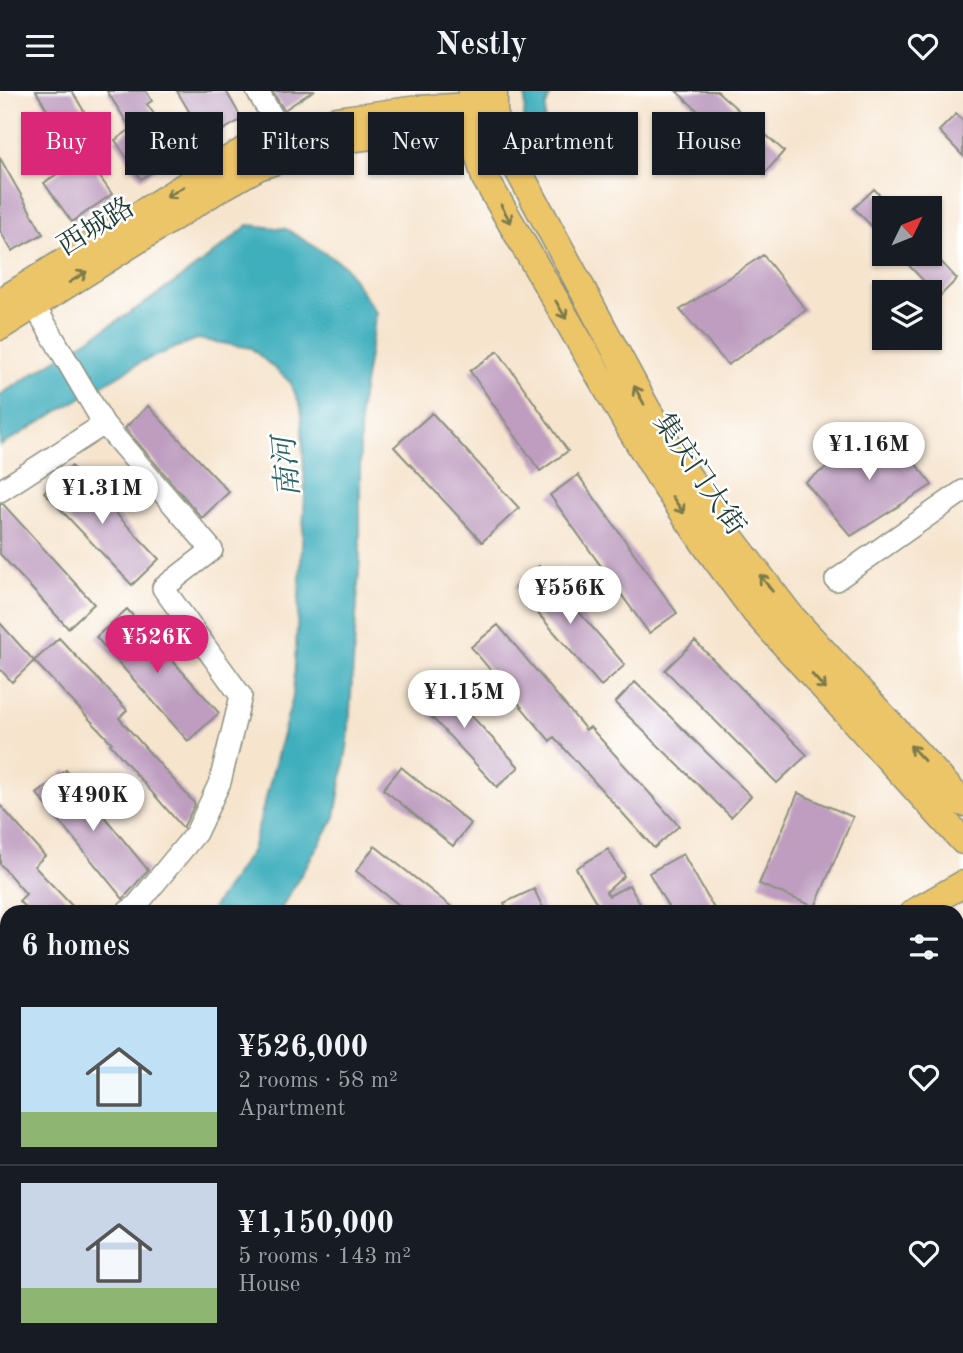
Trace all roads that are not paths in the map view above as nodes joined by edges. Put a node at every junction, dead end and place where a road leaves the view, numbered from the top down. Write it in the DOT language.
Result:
graph roads {
  1 [pos="257,91"];
  2 [pos="494,91"];
  3 [pos="471,109"];
  4 [pos="270,112"];
  5 [pos="354,118"];
  6 [pos="237,154"];
  7 [pos="0,302"];
  8 [pos="34,305"];
  9 [pos="0,327"];
  10 [pos="104,424"];
  11 [pos="0,491"];
  12 [pos="963,491"];
  13 [pos="836,580"];
  14 [pos="963,803"];
  15 [pos="963,841"];
  16 [pos="963,884"];
  17 [pos="137,905"];
  18 [pos="926,905"];
  1 -- 4 [label="street"];
  14 -- 2 [label="main road, 集庆门大街, one-way"];
  3 -- 5 [label="main road, 西城路"];
  8 -- 3 [label="main road, 西城路, one-way"];
  3 -- 15 [label="main road, 集庆门大街, one-way"];
  6 -- 7 [label="main road, 西城路, one-way"];
  8 -- 9 [label="main road, 西城路"];
  8 -- 10 [label="street"];
  10 -- 11 [label="street"];
  10 -- 17 [label="street"];
  12 -- 13 [label="street"];
  16 -- 18 [label="main road"];
}
